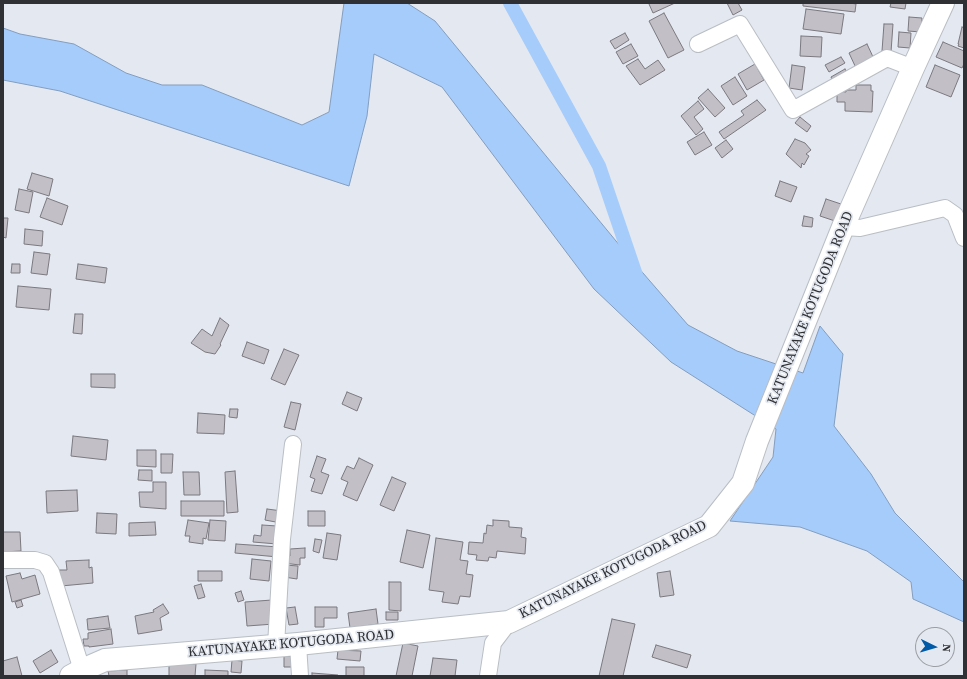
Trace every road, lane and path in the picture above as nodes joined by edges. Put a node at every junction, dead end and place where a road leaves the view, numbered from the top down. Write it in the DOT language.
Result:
graph roads {
  1 [pos="943,3"];
  2 [pos="698,44"];
  3 [pos="913,68"];
  4 [pos="964,205"];
  5 [pos="945,208"];
  6 [pos="843,227"];
  7 [pos="964,238"];
  8 [pos="293,444"];
  9 [pos="3,560"];
  10 [pos="509,622"];
  11 [pos="298,644"];
  12 [pos="276,646"];
  13 [pos="78,674"];
  14 [pos="300,676"];
  15 [pos="488,676"];
  1 -- 3 [label="main road, KATUNAYAKE KOTUGODA ROAD"];
  2 -- 3 [label="street"];
  3 -- 6 [label="main road, KATUNAYAKE KOTUGODA ROAD"];
  4 -- 5 [label="street"];
  5 -- 6 [label="street"];
  5 -- 7 [label="street"];
  6 -- 10 [label="main road, KATUNAYAKE KOTUGODA ROAD"];
  8 -- 12 [label="street"];
  9 -- 13 [label="street"];
  10 -- 11 [label="main road, KATUNAYAKE KOTUGODA ROAD"];
  10 -- 15 [label="street"];
  11 -- 12 [label="main road, KATUNAYAKE KOTUGODA ROAD"];
  11 -- 14 [label="street"];
  12 -- 13 [label="main road, KATUNAYAKE KOTUGODA ROAD"];
}
